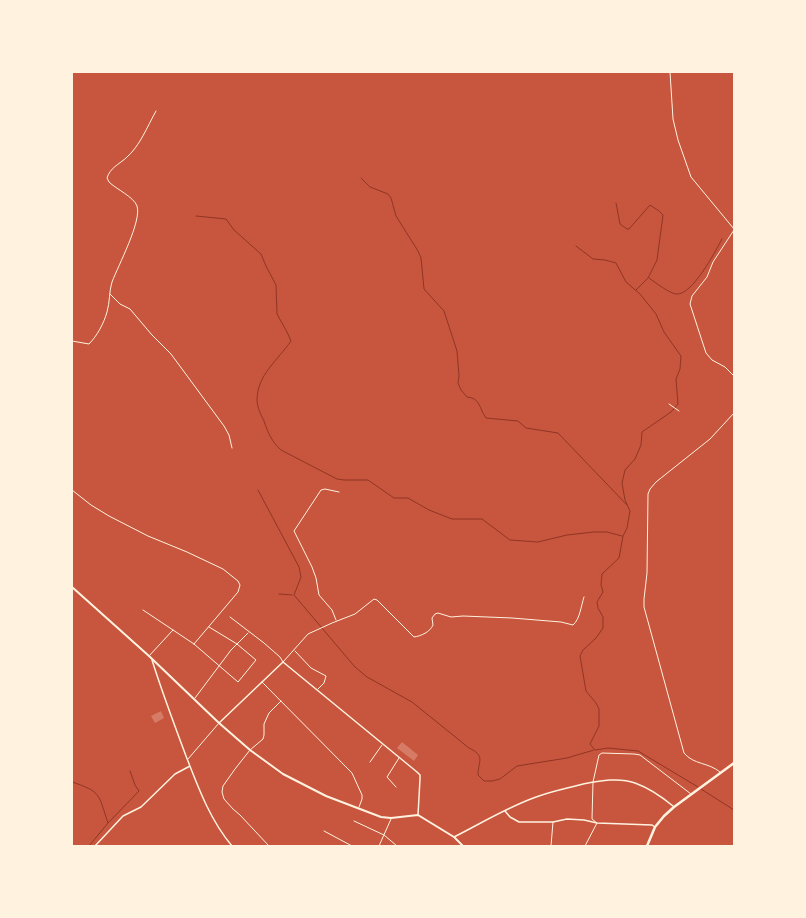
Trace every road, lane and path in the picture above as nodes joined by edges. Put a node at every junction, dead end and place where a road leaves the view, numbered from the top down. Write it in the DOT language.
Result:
graph roads {
  1 [pos="670,72"];
  2 [pos="156,112"];
  3 [pos="734,229"];
  4 [pos="110,293"];
  5 [pos="72,341"];
  6 [pos="734,376"];
  7 [pos="669,404"];
  8 [pos="679,411"];
  9 [pos="734,413"];
  10 [pos="232,448"];
  11 [pos="72,490"];
  12 [pos="338,492"];
  13 [pos="72,587"];
  14 [pos="584,597"];
  15 [pos="142,610"];
  16 [pos="230,617"];
  17 [pos="337,621"];
  18 [pos="208,627"];
  19 [pos="173,630"];
  20 [pos="249,632"];
  21 [pos="194,644"];
  22 [pos="237,644"];
  23 [pos="294,650"];
  24 [pos="149,656"];
  25 [pos="152,660"];
  26 [pos="283,662"];
  27 [pos="220,666"];
  28 [pos="262,682"];
  29 [pos="317,690"];
  30 [pos="194,699"];
  31 [pos="281,701"];
  32 [pos="219,723"];
  33 [pos="383,744"];
  34 [pos="250,750"];
  35 [pos="399,758"];
  36 [pos="187,759"];
  37 [pos="370,762"];
  38 [pos="734,763"];
  39 [pos="190,766"];
  40 [pos="721,773"];
  41 [pos="593,782"];
  42 [pos="396,787"];
  43 [pos="692,793"];
  44 [pos="674,807"];
  45 [pos="358,808"];
  46 [pos="505,811"];
  47 [pos="418,815"];
  48 [pos="391,818"];
  49 [pos="354,821"];
  50 [pos="553,822"];
  51 [pos="598,824"];
  52 [pos="655,827"];
  53 [pos="324,831"];
  54 [pos="384,835"];
  55 [pos="454,838"];
  56 [pos="95,846"];
  57 [pos="232,846"];
  58 [pos="269,846"];
  59 [pos="352,846"];
  60 [pos="379,846"];
  61 [pos="397,846"];
  62 [pos="463,846"];
  63 [pos="551,846"];
  64 [pos="585,846"];
  65 [pos="647,846"];
  1 -- 3 [label="lane"];
  2 -- 4 [label="lane"];
  3 -- 6 [label="lane"];
  4 -- 5 [label="lane"];
  4 -- 10 [label="lane"];
  7 -- 8 [label="lane"];
  9 -- 40 [label="lane"];
  11 -- 18 [label="lane"];
  12 -- 17 [label="lane"];
  13 -- 24 [label="street"];
  14 -- 17 [label="lane"];
  15 -- 19 [label="lane"];
  16 -- 20 [label="lane"];
  17 -- 23 [label="lane"];
  18 -- 21 [label="lane"];
  18 -- 22 [label="lane"];
  19 -- 21 [label="lane"];
  19 -- 24 [label="lane"];
  20 -- 22 [label="lane"];
  20 -- 26 [label="lane"];
  21 -- 27 [label="lane"];
  22 -- 27 [label="lane"];
  22 -- 27 [label="lane"];
  23 -- 26 [label="lane"];
  23 -- 29 [label="lane"];
  24 -- 25 [label="street"];
  25 -- 30 [label="street"];
  25 -- 36 [label="street"];
  26 -- 28 [label="street"];
  26 -- 29 [label="street"];
  27 -- 30 [label="lane"];
  28 -- 31 [label="lane"];
  28 -- 32 [label="street"];
  29 -- 33 [label="street"];
  30 -- 32 [label="street"];
  31 -- 34 [label="lane"];
  31 -- 45 [label="lane"];
  32 -- 34 [label="street"];
  32 -- 36 [label="lane"];
  33 -- 35 [label="street"];
  33 -- 37 [label="lane"];
  34 -- 45 [label="street"];
  34 -- 58 [label="lane"];
  35 -- 42 [label="lane"];
  35 -- 47 [label="street"];
  36 -- 39 [label="street"];
  38 -- 40 [label="main road"];
  39 -- 56 [label="street"];
  39 -- 57 [label="street"];
  40 -- 43 [label="main road"];
  41 -- 43 [label="lane"];
  41 -- 44 [label="street"];
  41 -- 46 [label="street"];
  41 -- 51 [label="lane"];
  43 -- 44 [label="main road"];
  44 -- 52 [label="main road"];
  45 -- 48 [label="street"];
  46 -- 50 [label="street"];
  46 -- 55 [label="street"];
  47 -- 48 [label="street"];
  47 -- 55 [label="street"];
  48 -- 54 [label="lane"];
  49 -- 54 [label="lane"];
  50 -- 51 [label="street"];
  50 -- 63 [label="lane"];
  51 -- 52 [label="street"];
  51 -- 64 [label="lane"];
  52 -- 65 [label="main road"];
  53 -- 59 [label="lane"];
  54 -- 60 [label="lane"];
  54 -- 61 [label="lane"];
  55 -- 62 [label="street"];
}
